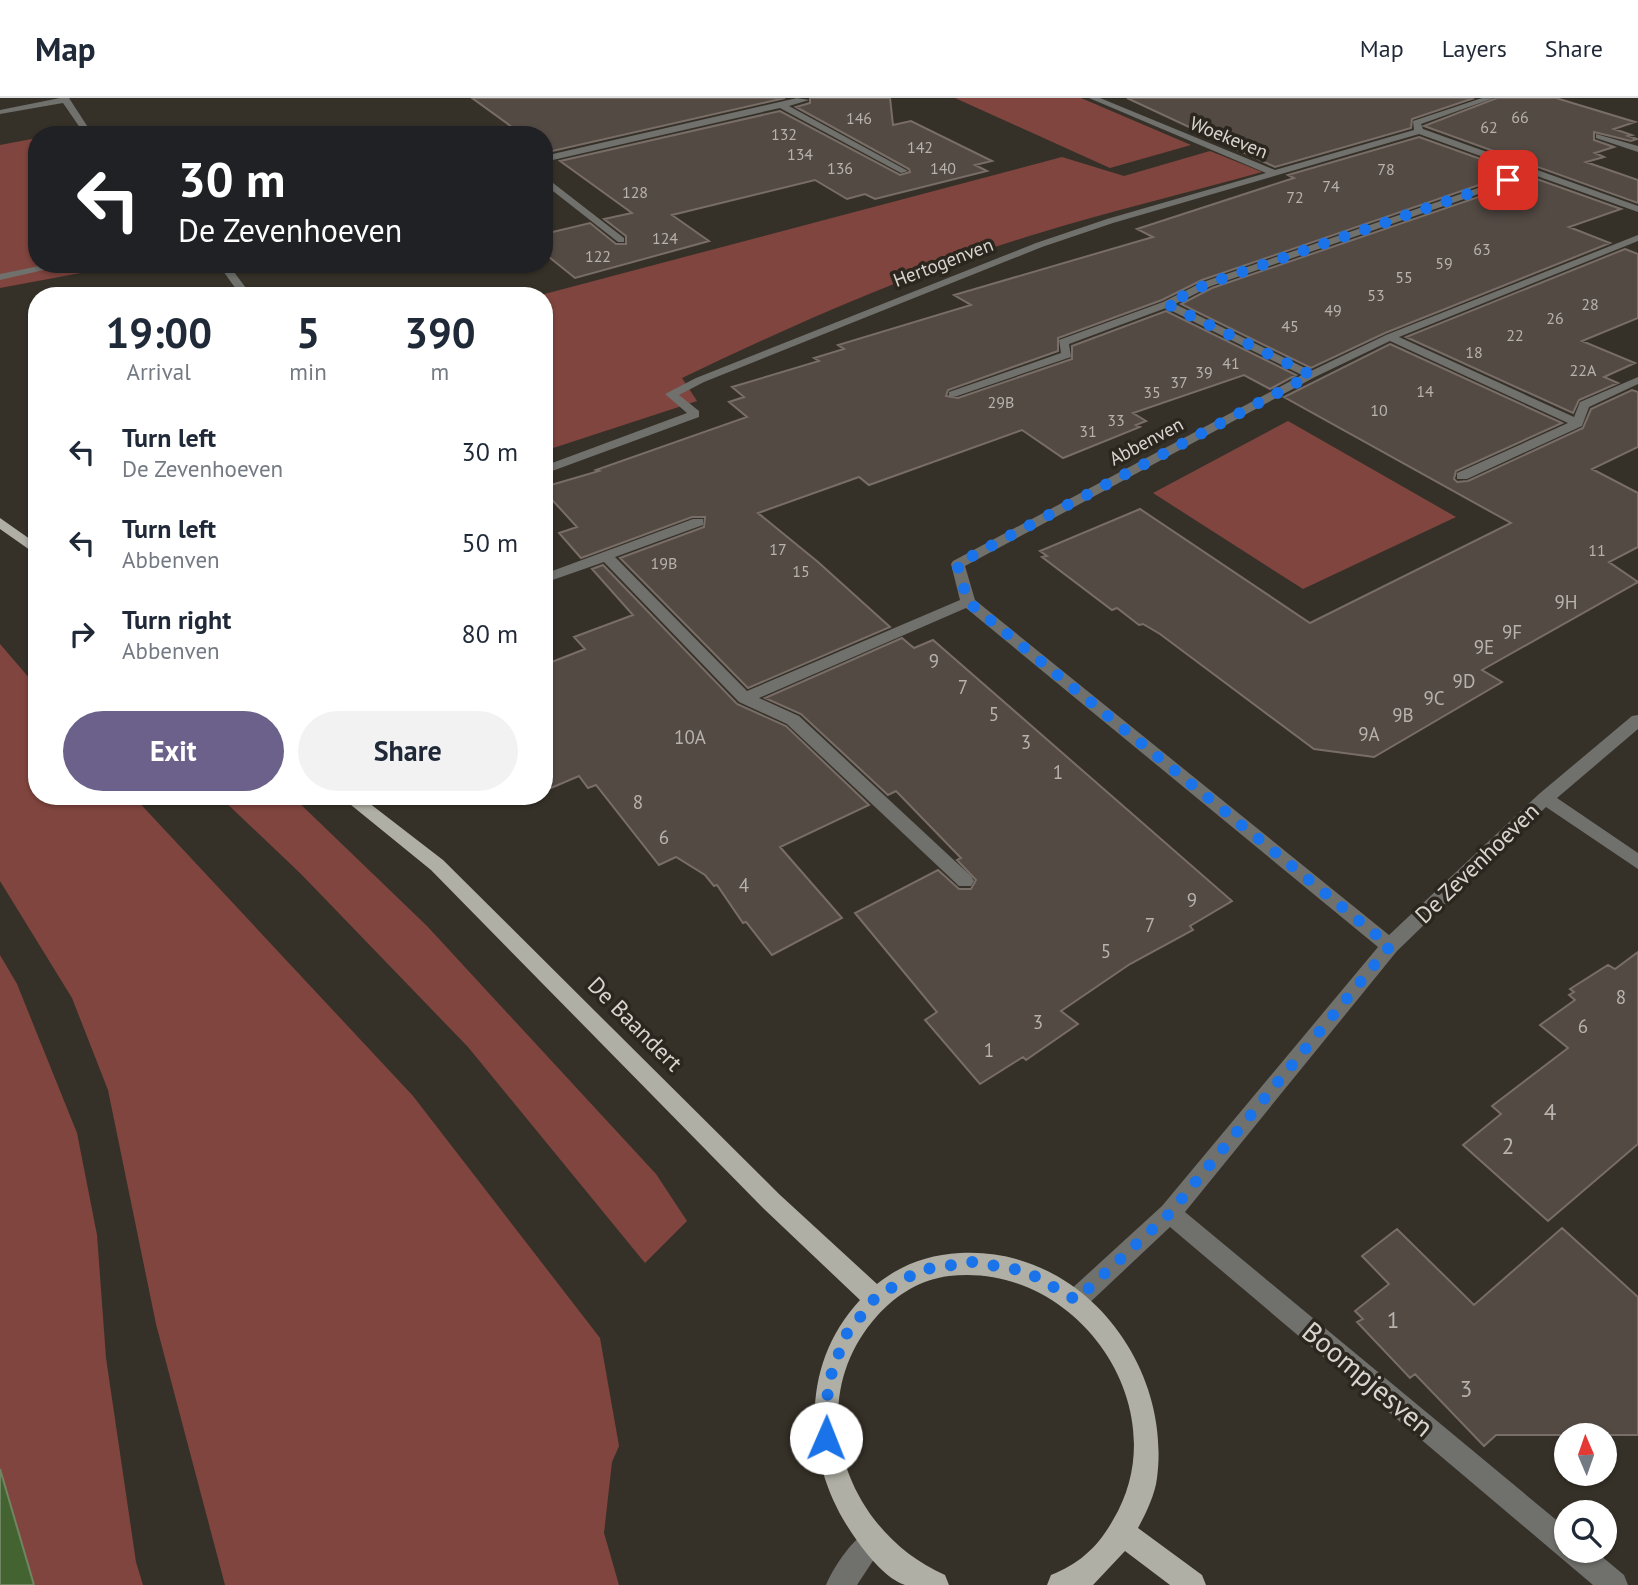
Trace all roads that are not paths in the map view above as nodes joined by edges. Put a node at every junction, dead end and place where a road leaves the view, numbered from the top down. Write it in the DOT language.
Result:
graph roads {
  1 [pos="801,98"];
  2 [pos="1093,98"];
  3 [pos="1490,98"];
  4 [pos="65,99"];
  5 [pos="781,105"];
  6 [pos="0,112"];
  7 [pos="83,126"];
  8 [pos="1419,131"];
  9 [pos="1599,135"];
  10 [pos="1638,149"];
  11 [pos="553,157"];
  12 [pos="904,171"];
  13 [pos="1533,172"];
  14 [pos="1275,173"];
  15 [pos="553,186"];
  16 [pos="1638,202"];
  17 [pos="1627,206"];
  18 [pos="1638,209"];
  19 [pos="1638,238"];
  20 [pos="621,240"];
  21 [pos="28,271"];
  22 [pos="0,277"];
  23 [pos="1167,304"];
  24 [pos="1390,337"];
  25 [pos="1311,375"];
  26 [pos="1638,380"];
  27 [pos="953,394"];
  28 [pos="1578,423"];
  29 [pos="553,467"];
  30 [pos="1462,476"];
  31 [pos="0,522"];
  32 [pos="698,522"];
  33 [pos="28,544"];
  34 [pos="606,556"];
  35 [pos="553,576"];
  36 [pos="968,602"];
  37 [pos="745,698"];
  38 [pos="1638,720"];
  39 [pos="1545,798"];
  40 [pos="360,805"];
  41 [pos="1638,862"];
  42 [pos="965,881"];
  43 [pos="1390,946"];
  44 [pos="1170,1213"];
  45 [pos="875,1298"];
  46 [pos="1076,1300"];
  47 [pos="1123,1533"];
  48 [pos="1554,1535"];
  49 [pos="873,1541"];
  50 [pos="1588,1563"];
  51 [pos="840,1585"];
  52 [pos="935,1585"];
  53 [pos="1061,1585"];
  54 [pos="1192,1585"];
  55 [pos="1614,1585"];
  1 -- 5 [label="street"];
  2 -- 14 [label="street, Woekeven"];
  3 -- 8 [label="street"];
  4 -- 6 [label="street"];
  4 -- 7 [label="street"];
  5 -- 11 [label="street"];
  5 -- 12 [label="street"];
  8 -- 13 [label="street"];
  8 -- 14 [label="street, Hertogenven"];
  9 -- 10 [label="street"];
  13 -- 17 [label="street"];
  13 -- 23 [label="street"];
  14 -- 29 [label="street, Hertogenven"];
  15 -- 20 [label="street"];
  16 -- 17 [label="street"];
  17 -- 18 [label="street"];
  19 -- 24 [label="street, Abbenven"];
  21 -- 22 [label="street"];
  23 -- 25 [label="street"];
  23 -- 27 [label="street"];
  24 -- 25 [label="street, Abbenven"];
  24 -- 28 [label="street"];
  25 -- 36 [label="street, Abbenven"];
  26 -- 28 [label="street"];
  28 -- 30 [label="street"];
  31 -- 33 [label="main road"];
  32 -- 34 [label="street"];
  34 -- 35 [label="street"];
  34 -- 37 [label="street"];
  36 -- 37 [label="street"];
  36 -- 43 [label="street"];
  37 -- 42 [label="street"];
  38 -- 39 [label="street, De Zevenhoeven"];
  39 -- 41 [label="street"];
  39 -- 43 [label="street, De Zevenhoeven"];
  40 -- 45 [label="main road, De Baandert"];
  43 -- 44 [label="street, De Zevenhoeven"];
  44 -- 46 [label="street, De Zevenhoeven"];
  44 -- 48 [label="street, Boompjesven"];
  45 -- 46 [label="main road"];
  45 -- 49 [label="main road"];
  46 -- 47 [label="main road"];
  47 -- 53 [label="main road"];
  47 -- 54 [label="main road"];
  49 -- 51 [label="street"];
  49 -- 52 [label="main road"];
  50 -- 55 [label="street"];
}
